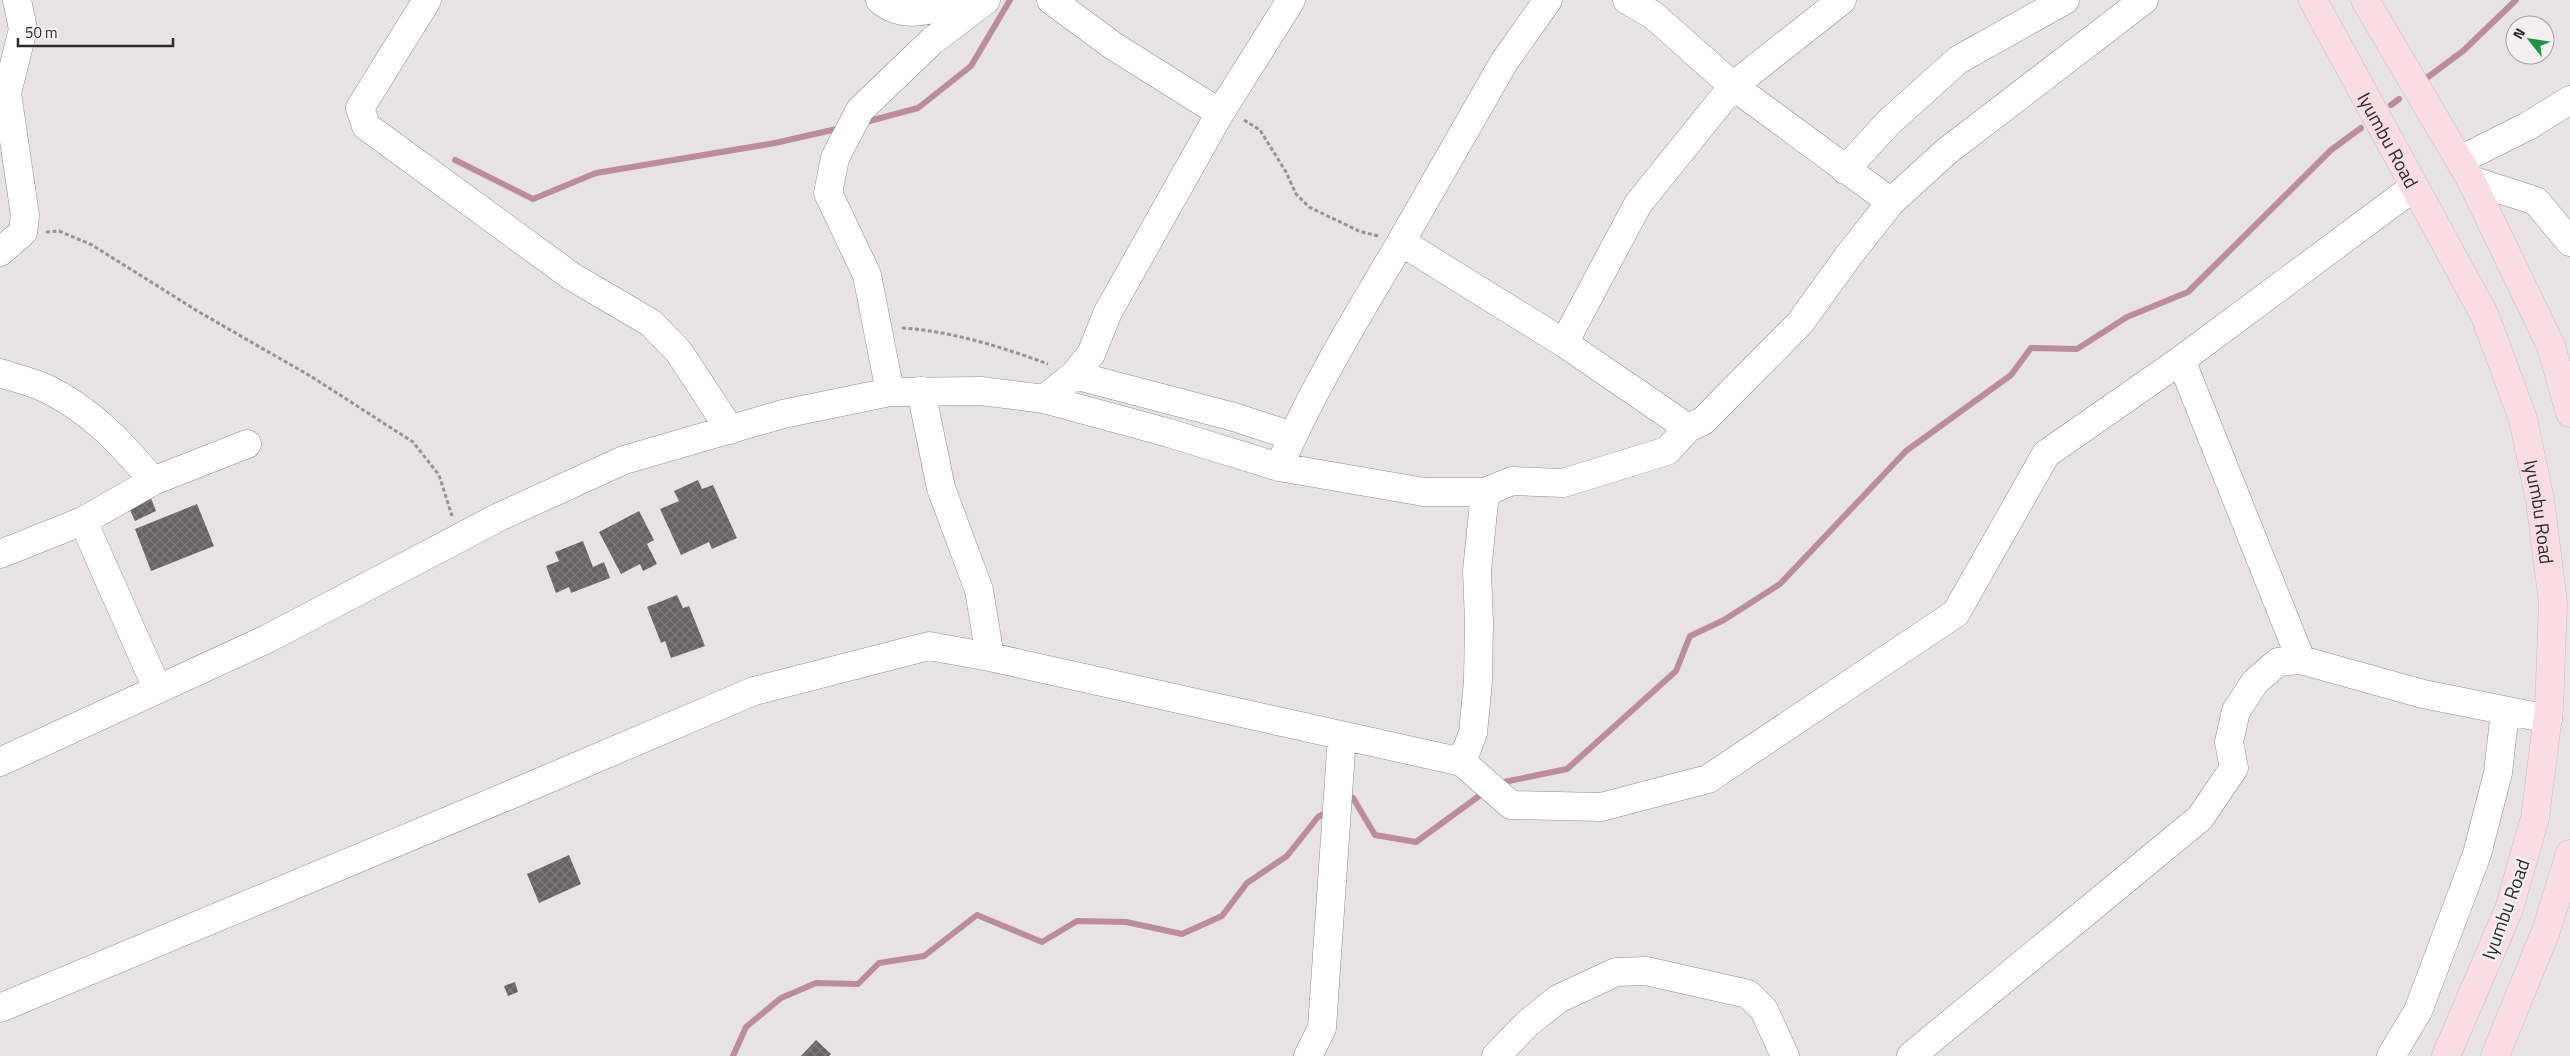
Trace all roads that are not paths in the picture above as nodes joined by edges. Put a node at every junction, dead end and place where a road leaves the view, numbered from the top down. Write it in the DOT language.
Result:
graph roads {
  1 [pos="17,0"];
  2 [pos="427,0"];
  3 [pos="880,0"];
  4 [pos="961,0"];
  5 [pos="986,0"];
  6 [pos="1050,0"];
  7 [pos="1291,0"];
  8 [pos="1548,0"];
  9 [pos="1627,0"];
  10 [pos="1842,0"];
  11 [pos="2065,0"];
  12 [pos="2144,0"];
  13 [pos="2313,0"];
  14 [pos="2365,0"];
  15 [pos="1733,86"];
  16 [pos="2570,100"];
  17 [pos="1220,113"];
  18 [pos="1846,170"];
  19 [pos="2465,170"];
  20 [pos="2414,186"];
  21 [pos="1891,202"];
  22 [pos="1400,242"];
  23 [pos="2570,242"];
  24 [pos="0,252"];
  25 [pos="1564,343"];
  26 [pos="2181,360"];
  27 [pos="0,373"];
  28 [pos="1074,374"];
  29 [pos="921,391"];
  30 [pos="890,392"];
  31 [pos="1044,399"];
  32 [pos="2570,413"];
  33 [pos="1688,428"];
  34 [pos="730,430"];
  35 [pos="1292,436"];
  36 [pos="247,444"];
  37 [pos="1279,467"];
  38 [pos="154,481"];
  39 [pos="1485,492"];
  40 [pos="83,521"];
  41 [pos="0,554"];
  42 [pos="990,657"];
  43 [pos="2301,660"];
  44 [pos="157,688"];
  45 [pos="2505,711"];
  46 [pos="2548,719"];
  47 [pos="1342,736"];
  48 [pos="0,762"];
  49 [pos="1462,762"];
  50 [pos="2570,854"];
  51 [pos="0,1008"];
  52 [pos="1916,1054"];
  53 [pos="1308,1056"];
  54 [pos="1496,1056"];
  55 [pos="1785,1056"];
  56 [pos="2391,1056"];
  57 [pos="2446,1056"];
  58 [pos="2494,1056"];
  1 -- 24 [label="street"];
  2 -- 34 [label="street"];
  3 -- 4 [label="street"];
  5 -- 30 [label="street"];
  6 -- 17 [label="street"];
  7 -- 17 [label="street"];
  8 -- 22 [label="street"];
  9 -- 15 [label="street"];
  10 -- 15 [label="street"];
  11 -- 18 [label="street"];
  12 -- 21 [label="street"];
  13 -- 20 [label="main road, Iyumbu Road"];
  14 -- 19 [label="main road"];
  15 -- 18 [label="street"];
  15 -- 25 [label="street"];
  16 -- 19 [label="street"];
  17 -- 28 [label="street"];
  18 -- 21 [label="street"];
  19 -- 23 [label="street"];
  19 -- 32 [label="main road"];
  20 -- 26 [label="street"];
  20 -- 46 [label="main road, Iyumbu Road"];
  21 -- 33 [label="street"];
  22 -- 25 [label="street"];
  22 -- 35 [label="street"];
  25 -- 33 [label="street"];
  26 -- 43 [label="street"];
  26 -- 49 [label="street"];
  27 -- 38 [label="street"];
  28 -- 31 [label="street"];
  28 -- 35 [label="street"];
  29 -- 30 [label="street"];
  29 -- 31 [label="street"];
  29 -- 42 [label="street"];
  30 -- 34 [label="street"];
  31 -- 37 [label="street"];
  33 -- 39 [label="street"];
  34 -- 44 [label="street"];
  35 -- 37 [label="street"];
  36 -- 38 [label="street"];
  37 -- 39 [label="street"];
  38 -- 40 [label="street"];
  39 -- 49 [label="street"];
  40 -- 41 [label="street"];
  40 -- 44 [label="street"];
  42 -- 47 [label="street"];
  42 -- 51 [label="street"];
  43 -- 45 [label="street"];
  43 -- 52 [label="street"];
  44 -- 48 [label="street"];
  45 -- 46 [label="street"];
  45 -- 56 [label="street"];
  46 -- 57 [label="main road, Iyumbu Road"];
  47 -- 49 [label="street"];
  47 -- 53 [label="street"];
  50 -- 58 [label="main road"];
  54 -- 55 [label="street"];
}
